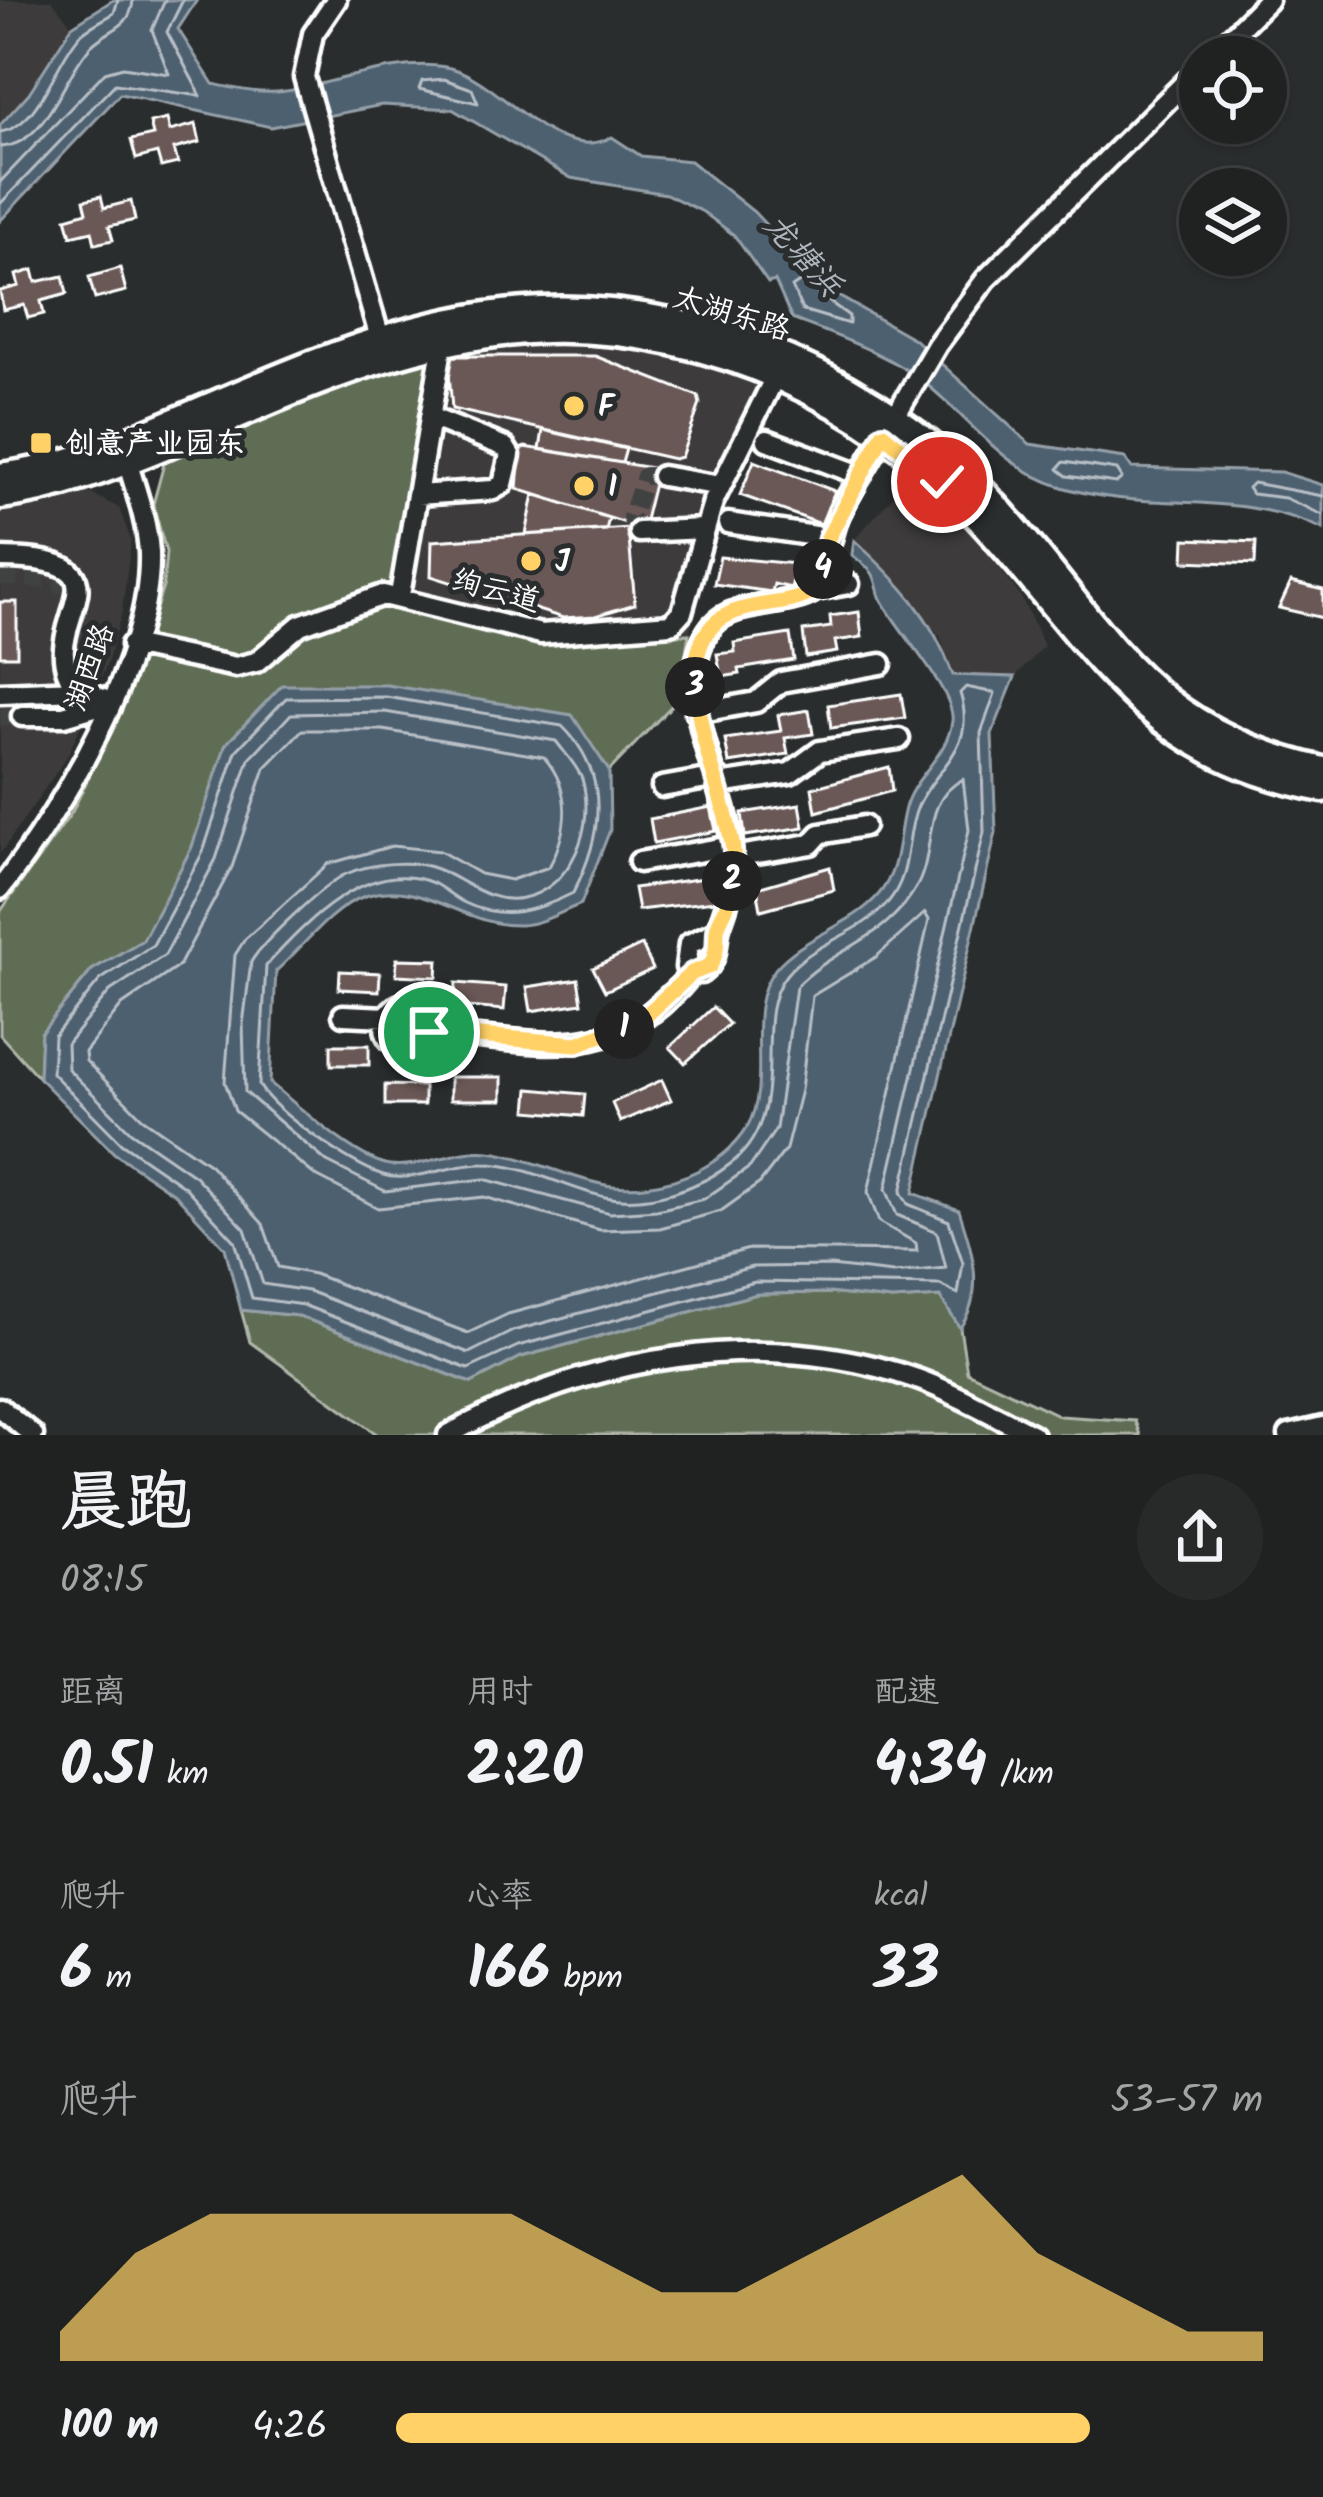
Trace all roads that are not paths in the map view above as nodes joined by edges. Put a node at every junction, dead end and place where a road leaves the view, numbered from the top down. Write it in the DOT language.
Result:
graph roads {
  1 [pos="336,0"];
  2 [pos="1268,0"];
  3 [pos="1232,36"];
  4 [pos="1179,89"];
  5 [pos="380,338"];
  6 [pos="443,342"];
  7 [pos="775,376"];
  8 [pos="430,417"];
  9 [pos="888,425"];
  10 [pos="767,440"];
  11 [pos="124,452"];
  12 [pos="860,475"];
  13 [pos="0,476"];
  14 [pos="662,476"];
  15 [pos="721,486"];
  16 [pos="417,495"];
  17 [pos="0,496"];
  18 [pos="728,524"];
  19 [pos="704,529"];
  20 [pos="639,532"];
  21 [pos="828,538"];
  22 [pos="0,558"];
  23 [pos="849,584"];
  24 [pos="816,590"];
  25 [pos="400,596"];
  26 [pos="66,597"];
  27 [pos="131,645"];
  28 [pos="881,664"];
  29 [pos="63,673"];
  30 [pos="78,690"];
  31 [pos="0,693"];
  32 [pos="111,702"];
  33 [pos="696,713"];
  34 [pos="22,716"];
  35 [pos="899,739"];
  36 [pos="1323,770"];
  37 [pos="719,780"];
  38 [pos="662,787"];
  39 [pos="1323,789"];
  40 [pos="864,826"];
  41 [pos="733,852"];
  42 [pos="639,862"];
  43 [pos="0,889"];
  44 [pos="717,931"];
  45 [pos="692,973"];
  46 [pos="344,1015"];
  47 [pos="387,1017"];
  48 [pos="429,1032"];
  49 [pos="0,1408"];
  50 [pos="1323,1427"];
  51 [pos="33,1435"];
  52 [pos="448,1435"];
  53 [pos="1033,1435"];
  54 [pos="1289,1435"];
  1 -- 5 [label="street"];
  2 -- 3 [label="street"];
  4 -- 9 [label="street"];
  5 -- 9 [label="main road, 太湖东路"];
  5 -- 11 [label="main road, 太湖东路"];
  6 -- 7 [label="main road, 太湖东路"];
  6 -- 8 [label="street"];
  6 -- 11 [label="main road, 太湖东路"];
  7 -- 9 [label="main road, 太湖东路"];
  7 -- 15 [label="street, 绚云道"];
  8 -- 16 [label="street"];
  8 -- 16 [label="street"];
  9 -- 12 [label="street"];
  9 -- 36 [label="main road, 太湖东路"];
  9 -- 39 [label="main road, 太湖东路"];
  10 -- 12 [label="street"];
  11 -- 13 [label="main road, 太湖东路"];
  11 -- 17 [label="main road, 太湖东路"];
  11 -- 27 [label="street, 湖西路"];
  12 -- 21 [label="street"];
  14 -- 15 [label="street"];
  15 -- 19 [label="street, 绚云道"];
  16 -- 25 [label="street"];
  18 -- 21 [label="street"];
  19 -- 20 [label="street"];
  19 -- 25 [label="street, 绚云道"];
  21 -- 24 [label="street"];
  22 -- 29 [label="street"];
  23 -- 24 [label="street"];
  24 -- 33 [label="street"];
  25 -- 27 [label="street, 绚云道"];
  26 -- 29 [label="street"];
  27 -- 32 [label="street, 湖西路"];
  28 -- 33 [label="street"];
  29 -- 30 [label="street"];
  30 -- 31 [label="street"];
  30 -- 32 [label="street"];
  32 -- 34 [label="street"];
  32 -- 43 [label="street, 湖西路"];
  33 -- 37 [label="street"];
  35 -- 37 [label="street"];
  37 -- 38 [label="street"];
  37 -- 41 [label="street"];
  40 -- 41 [label="street"];
  41 -- 42 [label="street"];
  41 -- 44 [label="street"];
  44 -- 45 [label="street"];
  44 -- 45 [label="street"];
  45 -- 48 [label="street"];
  46 -- 47 [label="street"];
  47 -- 48 [label="street"];
  47 -- 48 [label="street"];
  49 -- 51 [label="street"];
  50 -- 54 [label="street"];
  52 -- 53 [label="street"];
}
